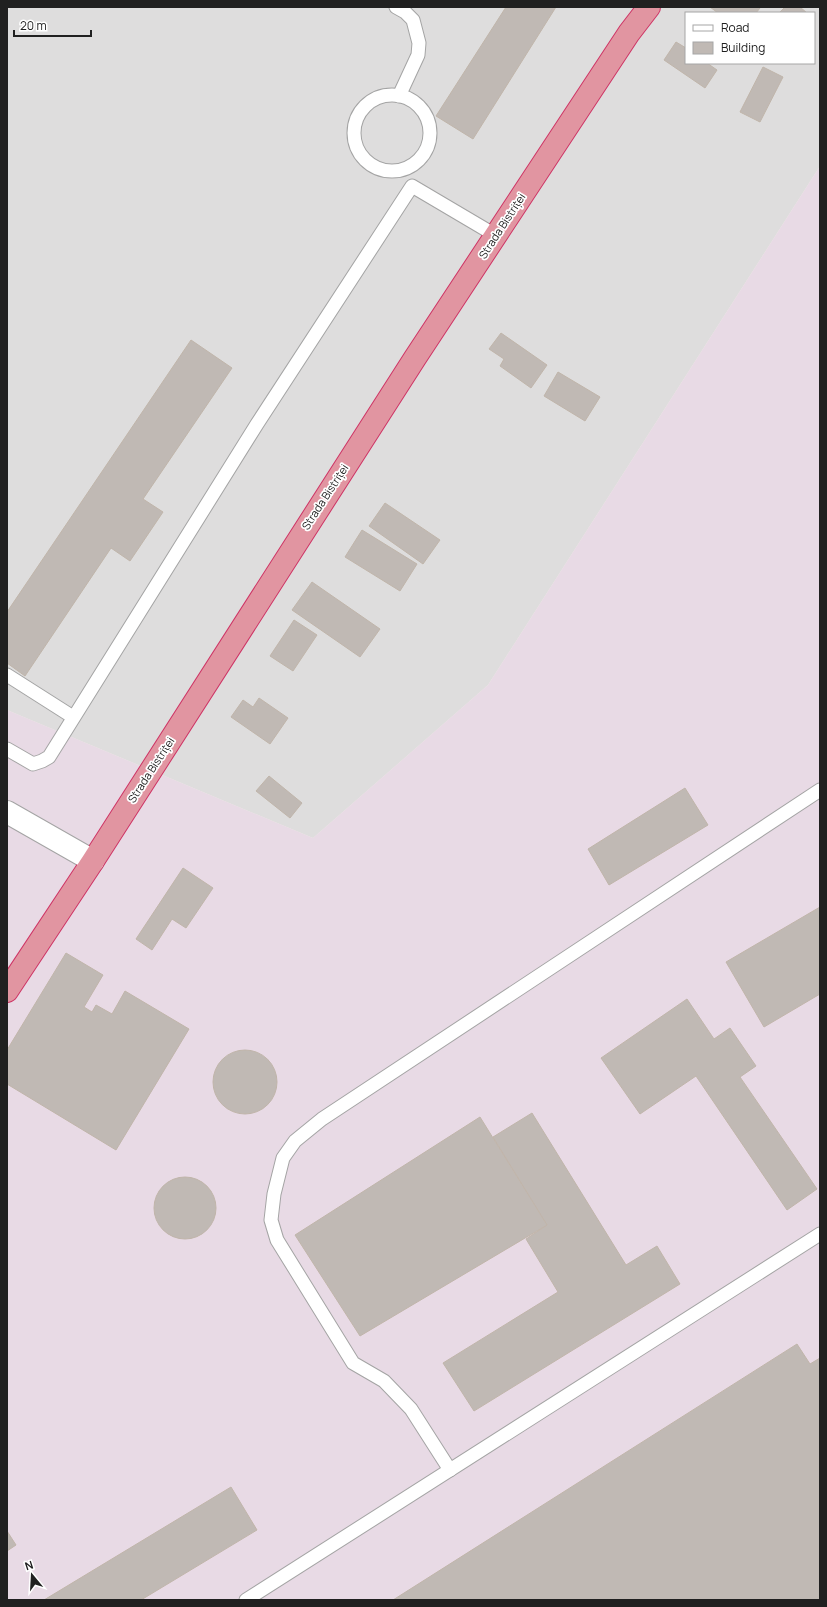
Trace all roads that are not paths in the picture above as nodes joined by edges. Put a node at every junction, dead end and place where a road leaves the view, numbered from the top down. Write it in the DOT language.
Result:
graph roads {
  1 [pos="396,7"];
  2 [pos="643,9"];
  3 [pos="399,96"];
  4 [pos="406,169"];
  5 [pos="412,186"];
  6 [pos="496,235"];
  7 [pos="7,675"];
  8 [pos="73,717"];
  9 [pos="7,749"];
  10 [pos="820,790"];
  11 [pos="7,812"];
  12 [pos="93,861"];
  13 [pos="7,991"];
  14 [pos="820,1234"];
  15 [pos="450,1470"];
  16 [pos="246,1600"];
  1 -- 3 [label="lane"];
  2 -- 6 [label="highway, Strada Bistriței"];
  3 -- 4 [label="lane"];
  3 -- 4 [label="lane"];
  4 -- 5 [label="lane"];
  5 -- 6 [label="lane"];
  5 -- 8 [label="lane"];
  6 -- 12 [label="highway, Strada Bistriței"];
  7 -- 8 [label="lane"];
  8 -- 9 [label="lane"];
  10 -- 15 [label="lane"];
  11 -- 12 [label="street"];
  12 -- 13 [label="highway, Strada Bistriței"];
  14 -- 15 [label="lane"];
  15 -- 16 [label="lane"];
}
